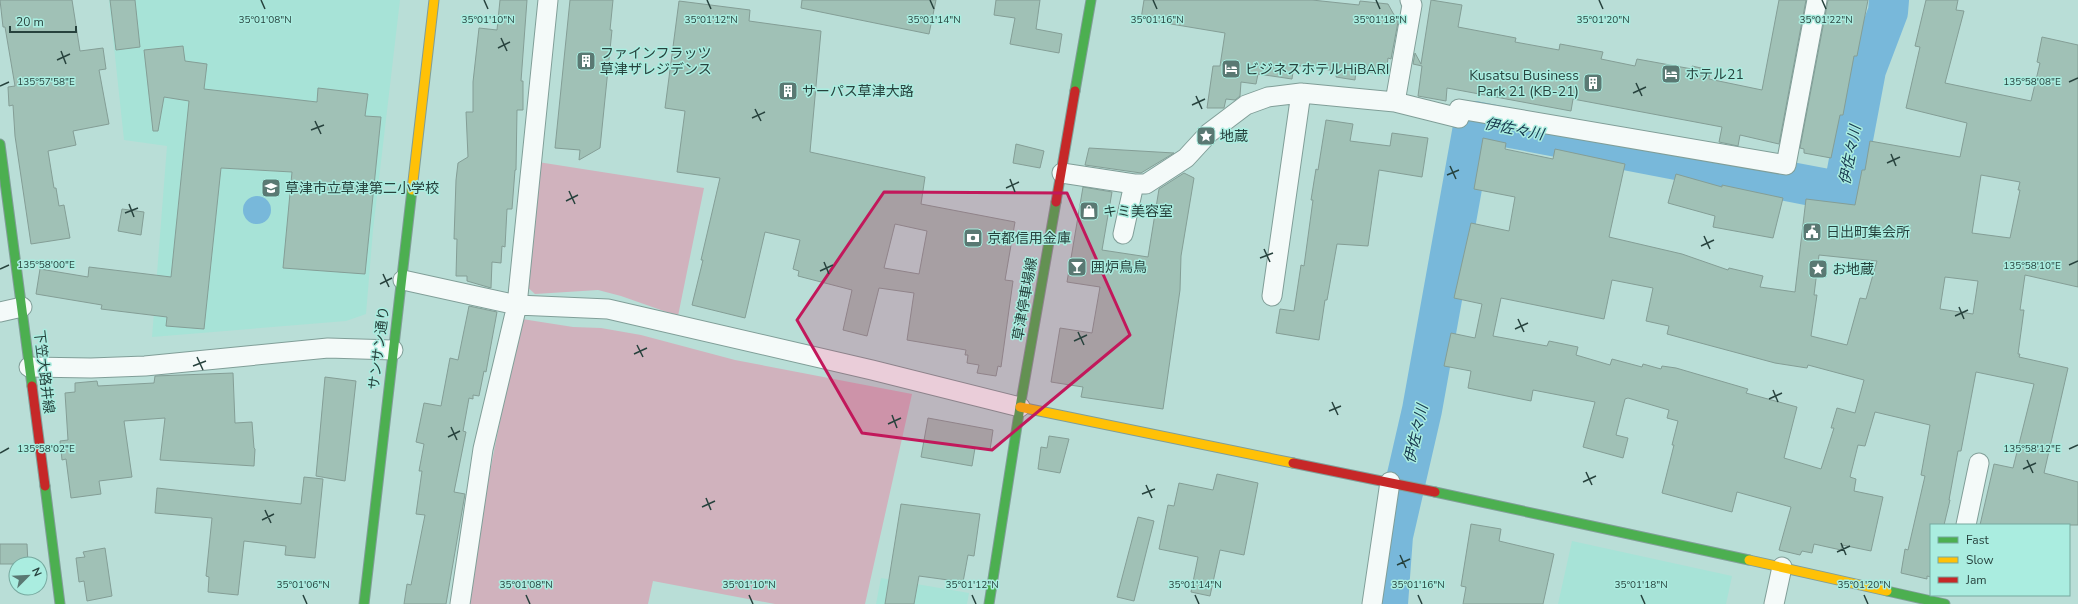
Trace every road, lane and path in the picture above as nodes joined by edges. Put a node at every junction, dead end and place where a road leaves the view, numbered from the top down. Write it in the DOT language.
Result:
graph roads {
  1 [pos="434,0"];
  2 [pos="548,0"];
  3 [pos="1091,0"];
  4 [pos="1410,0"];
  5 [pos="1817,0"];
  6 [pos="1301,93"];
  7 [pos="1395,102"];
  8 [pos="0,144"];
  9 [pos="1062,173"];
  10 [pos="1134,184"];
  11 [pos="1123,234"];
  12 [pos="403,280"];
  13 [pos="1272,296"];
  14 [pos="517,305"];
  15 [pos="22,307"];
  16 [pos="0,312"];
  17 [pos="392,350"];
  18 [pos="29,367"];
  19 [pos="1020,407"];
  20 [pos="1979,463"];
  21 [pos="1393,483"];
  22 [pos="1966,524"];
  23 [pos="1782,567"];
  24 [pos="60,604"];
  25 [pos="364,604"];
  26 [pos="460,604"];
  27 [pos="989,604"];
  28 [pos="1372,604"];
  29 [pos="1774,604"];
  30 [pos="1945,604"];
  1 -- 12 [label="street, サンサン通り"];
  2 -- 14 [label="street"];
  3 -- 9 [label="street, 草津停車場線"];
  4 -- 7 [label="street"];
  5 -- 7 [label="street"];
  6 -- 7 [label="street"];
  6 -- 10 [label="street"];
  6 -- 13 [label="street"];
  8 -- 15 [label="street, 下笠大路井線"];
  9 -- 10 [label="street"];
  9 -- 19 [label="street, 草津停車場線"];
  10 -- 11 [label="street"];
  12 -- 14 [label="street"];
  12 -- 17 [label="street, サンサン通り"];
  14 -- 19 [label="street"];
  14 -- 26 [label="street"];
  15 -- 16 [label="street"];
  15 -- 18 [label="street, 下笠大路井線"];
  17 -- 18 [label="street"];
  17 -- 25 [label="street, サンサン通り"];
  18 -- 24 [label="street, 下笠大路井線"];
  19 -- 21 [label="street"];
  19 -- 27 [label="street, 草津停車場線"];
  20 -- 22 [label="street"];
  21 -- 23 [label="street"];
  21 -- 28 [label="street"];
  23 -- 29 [label="street"];
  23 -- 30 [label="street"];
}
